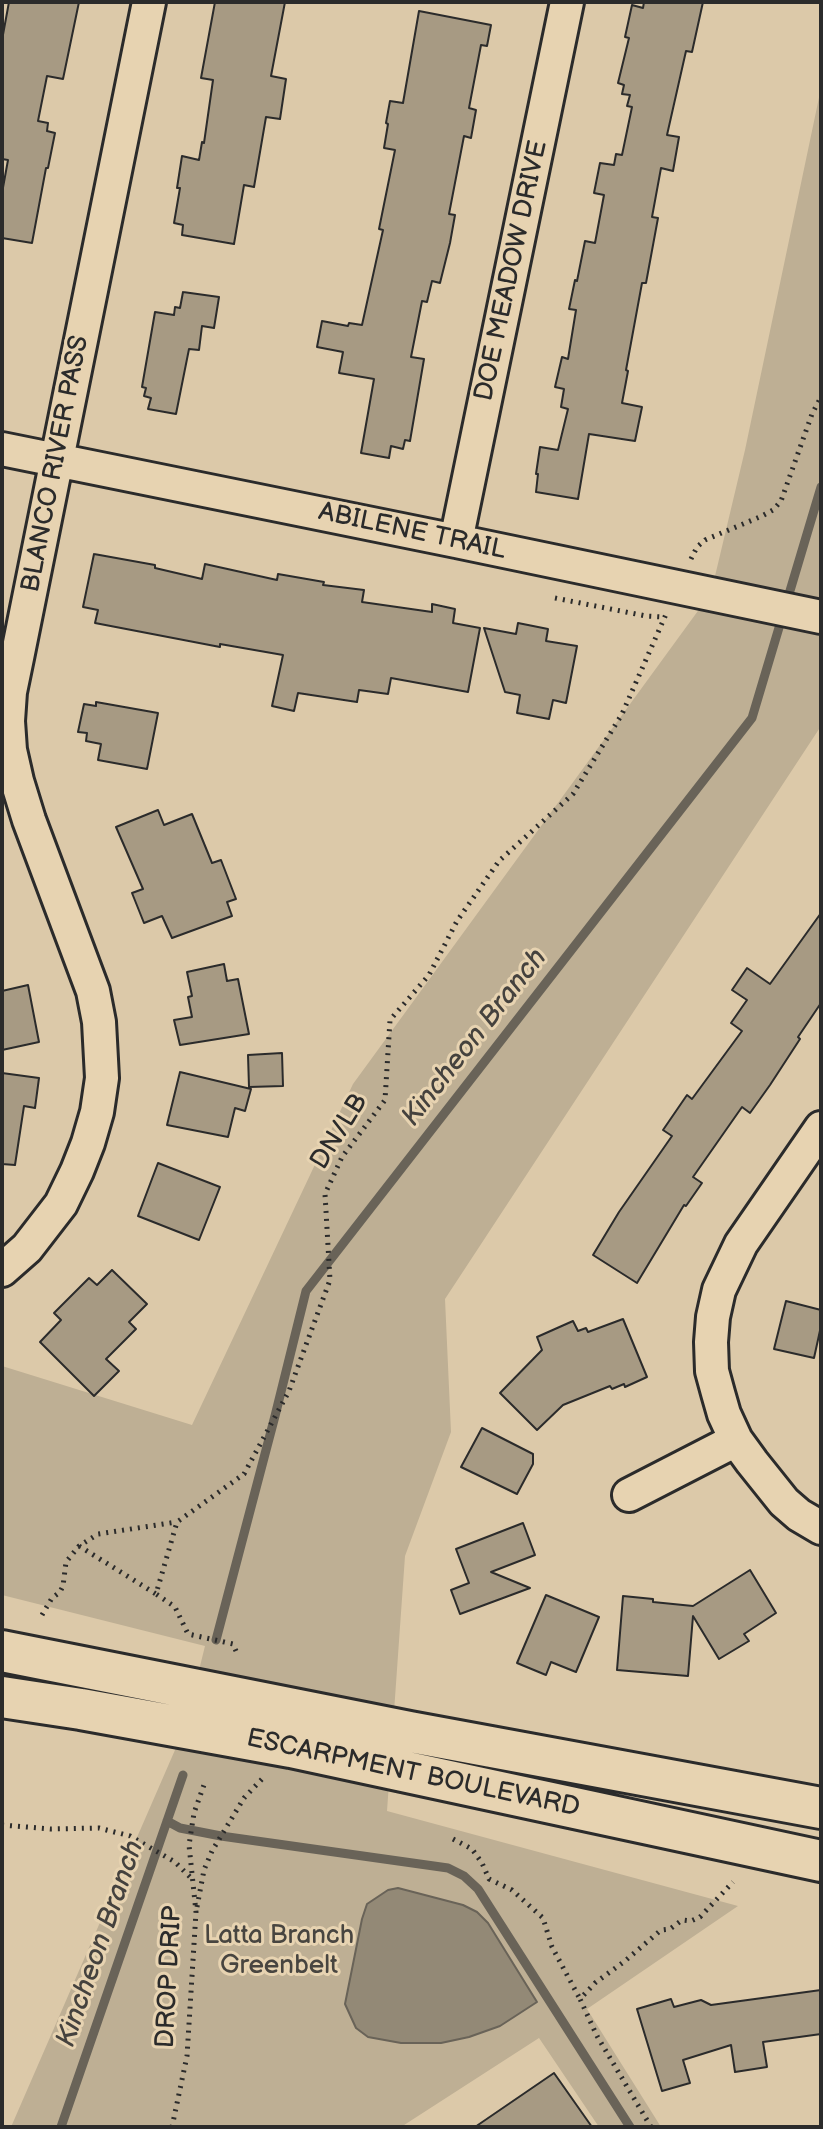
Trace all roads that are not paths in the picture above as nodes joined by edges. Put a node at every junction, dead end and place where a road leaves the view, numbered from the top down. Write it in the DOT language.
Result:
graph roads {
  1 [pos="149,2"];
  2 [pos="567,2"];
  3 [pos="2,449"];
  4 [pos="56,460"];
  5 [pos="456,541"];
  6 [pos="821,617"];
  7 [pos="821,1128"];
  8 [pos="2,1270"];
  9 [pos="736,1440"];
  10 [pos="629,1495"];
  11 [pos="821,1528"];
  12 [pos="2,1651"];
  13 [pos="2,1697"];
  14 [pos="821,1808"];
  15 [pos="821,1861"];
  1 -- 4 [label="street, BLANCO RIVER PASS"];
  2 -- 5 [label="street, DOE MEADOW DRIVE"];
  3 -- 4 [label="street, ABILENE TRAIL"];
  4 -- 5 [label="street, ABILENE TRAIL"];
  4 -- 8 [label="street, BLANCO RIVER PASS"];
  5 -- 6 [label="street, ABILENE TRAIL"];
  7 -- 9 [label="street"];
  9 -- 10 [label="street"];
  9 -- 11 [label="street"];
  12 -- 14 [label="main road, ESCARPMENT BOULEVARD"];
  13 -- 15 [label="main road, ESCARPMENT BOULEVARD"];
}
